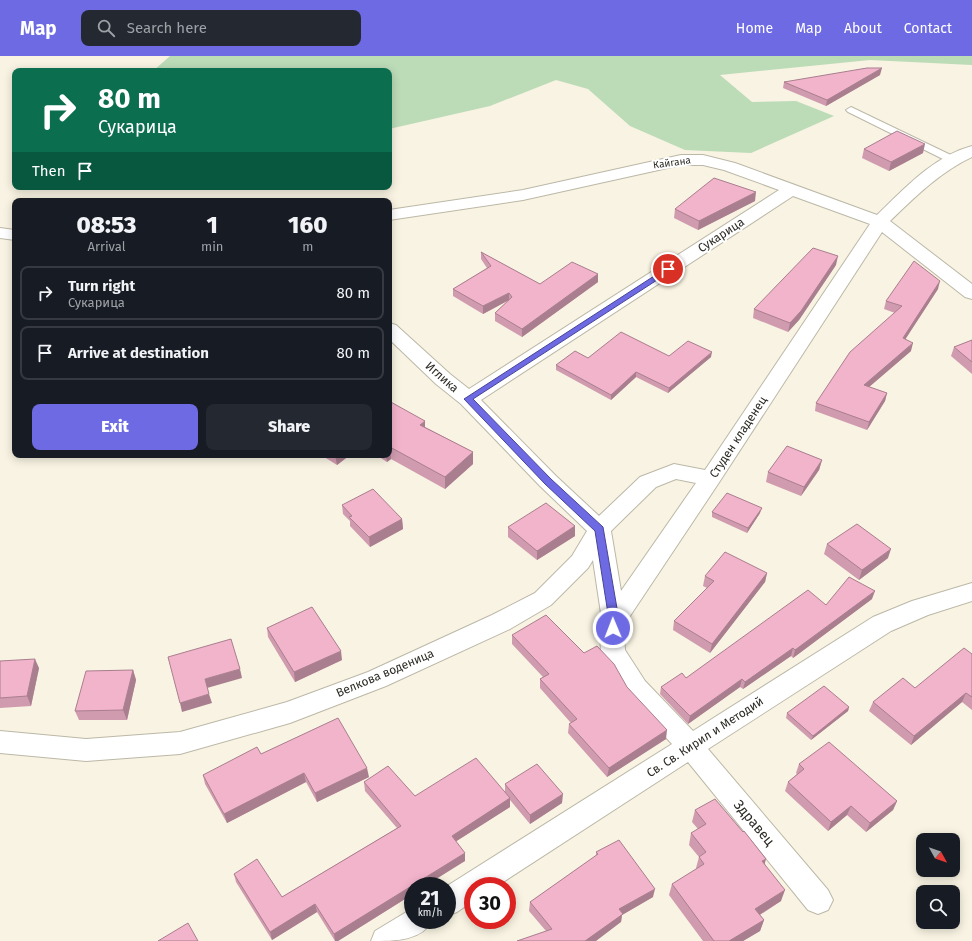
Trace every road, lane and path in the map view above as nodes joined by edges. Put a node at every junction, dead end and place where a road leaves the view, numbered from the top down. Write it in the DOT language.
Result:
graph roads {
  1 [pos="851,110"];
  2 [pos="972,151"];
  3 [pos="953,160"];
  4 [pos="792,189"];
  5 [pos="392,215"];
  6 [pos="880,222"];
  7 [pos="0,233"];
  8 [pos="12,235"];
  9 [pos="972,293"];
  10 [pos="392,332"];
  11 [pos="468,399"];
  12 [pos="710,479"];
  13 [pos="599,529"];
  14 [pos="972,592"];
  15 [pos="614,620"];
  16 [pos="0,742"];
  17 [pos="690,746"];
  18 [pos="456,896"];
  19 [pos="818,900"];
  20 [pos="404,929"];
  21 [pos="386,941"];
  1 -- 3 [label="lane"];
  2 -- 3 [label="street, Студен кладенец"];
  3 -- 6 [label="street, Студен кладенец"];
  4 -- 5 [label="street, Кайгана"];
  4 -- 6 [label="street, Кайгана"];
  4 -- 11 [label="street, Сукарица"];
  6 -- 9 [label="street, Кайгана"];
  6 -- 12 [label="street, Студен кладенец"];
  7 -- 8 [label="street"];
  10 -- 11 [label="street, Иглика"];
  11 -- 13 [label="street, Иглика"];
  12 -- 13 [label="street, Велкова воденица"];
  12 -- 15 [label="street, Студен кладенец"];
  13 -- 15 [label="street"];
  13 -- 16 [label="street, Велкова воденица"];
  14 -- 17 [label="street, Св. Св. Кирил и Методий"];
  15 -- 17 [label="street, Студен кладенец"];
  17 -- 18 [label="street, Св. Св. Кирил и Методий"];
  17 -- 19 [label="street, Здравец"];
  20 -- 21 [label="street"];
}
